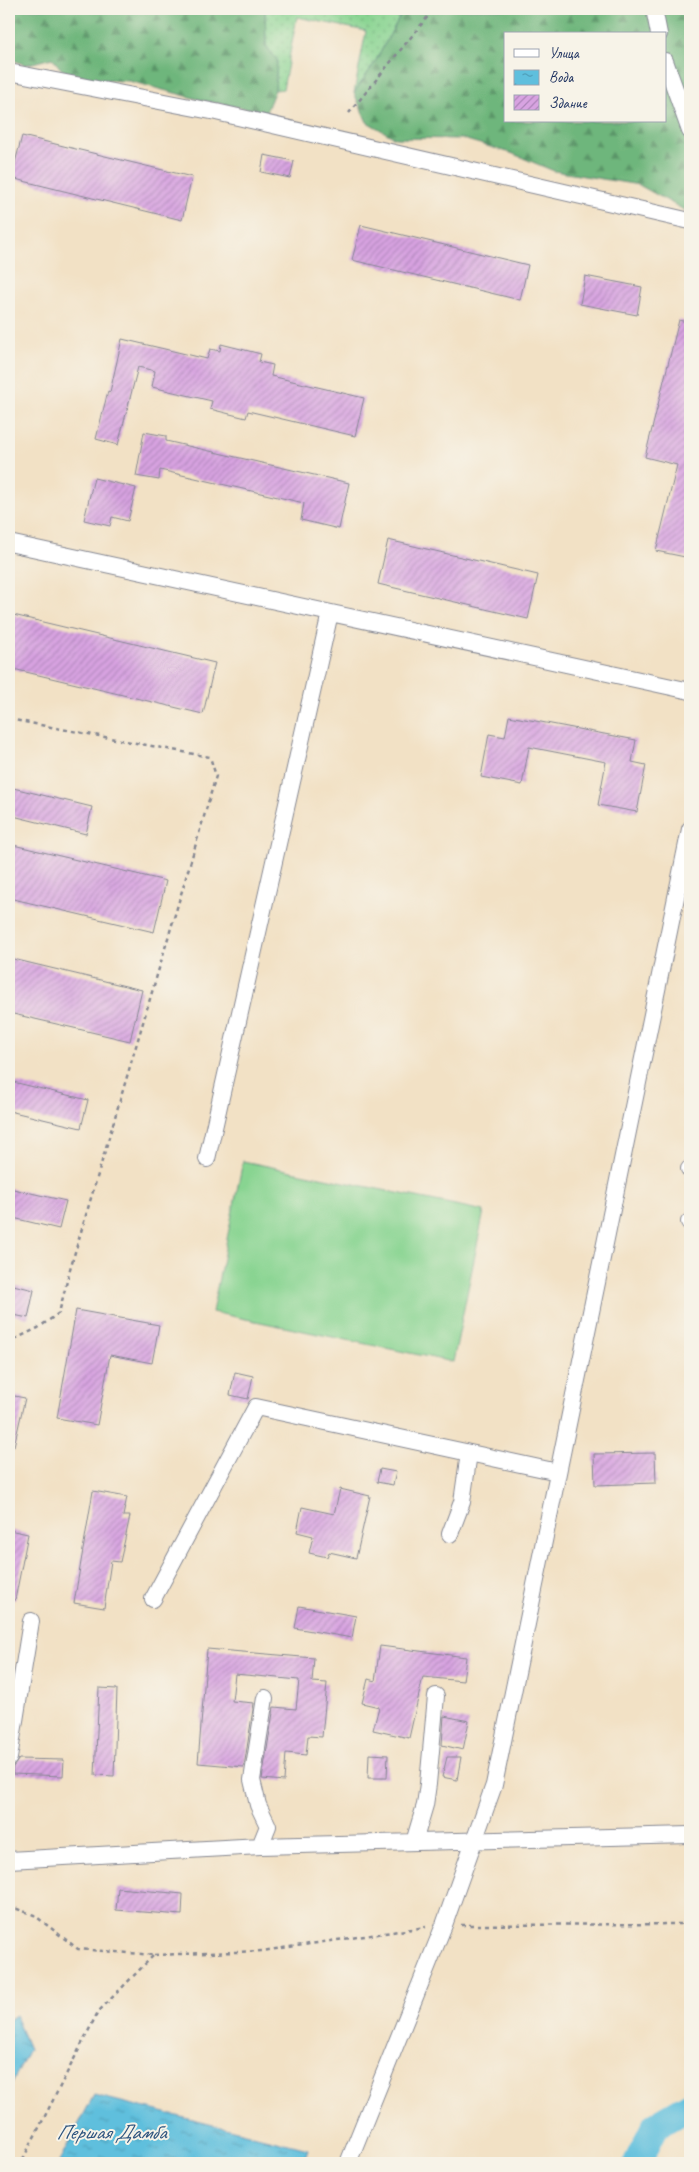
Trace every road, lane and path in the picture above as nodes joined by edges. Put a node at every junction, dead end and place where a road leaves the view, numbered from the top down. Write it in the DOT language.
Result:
graph roads {
  1 [pos="434,9"];
  2 [pos="654,9"];
  3 [pos="659,32"];
  4 [pos="666,64"];
  5 [pos="9,72"];
  6 [pos="349,113"];
  7 [pos="690,131"];
  8 [pos="690,221"];
  9 [pos="9,543"];
  10 [pos="330,613"];
  11 [pos="690,691"];
  12 [pos="9,720"];
  13 [pos="690,829"];
  14 [pos="207,1159"];
  15 [pos="9,1342"];
  16 [pos="469,1453"];
  17 [pos="558,1472"];
  18 [pos="450,1534"];
  19 [pos="154,1599"];
  20 [pos="31,1621"];
  21 [pos="436,1696"];
  22 [pos="265,1698"];
  23 [pos="9,1758"];
  24 [pos="690,1835"];
  25 [pos="475,1840"];
  26 [pos="414,1842"];
  27 [pos="260,1846"];
  28 [pos="9,1860"];
  29 [pos="9,1906"];
  30 [pos="21,2163"];
  31 [pos="348,2163"];
  1 -- 6 [label="path"];
  2 -- 3 [label="street"];
  4 -- 7 [label="street"];
  5 -- 8 [label="street"];
  9 -- 10 [label="street"];
  10 -- 11 [label="street"];
  10 -- 14 [label="street"];
  12 -- 15 [label="path"];
  13 -- 17 [label="street"];
  16 -- 17 [label="street"];
  16 -- 18 [label="street"];
  16 -- 19 [label="street"];
  17 -- 25 [label="street"];
  20 -- 23 [label="street"];
  21 -- 26 [label="street"];
  22 -- 27 [label="street"];
  24 -- 25 [label="street"];
  25 -- 26 [label="street"];
  25 -- 31 [label="street"];
  26 -- 27 [label="street"];
  27 -- 28 [label="street"];
  29 -- 30 [label="path"];
}
